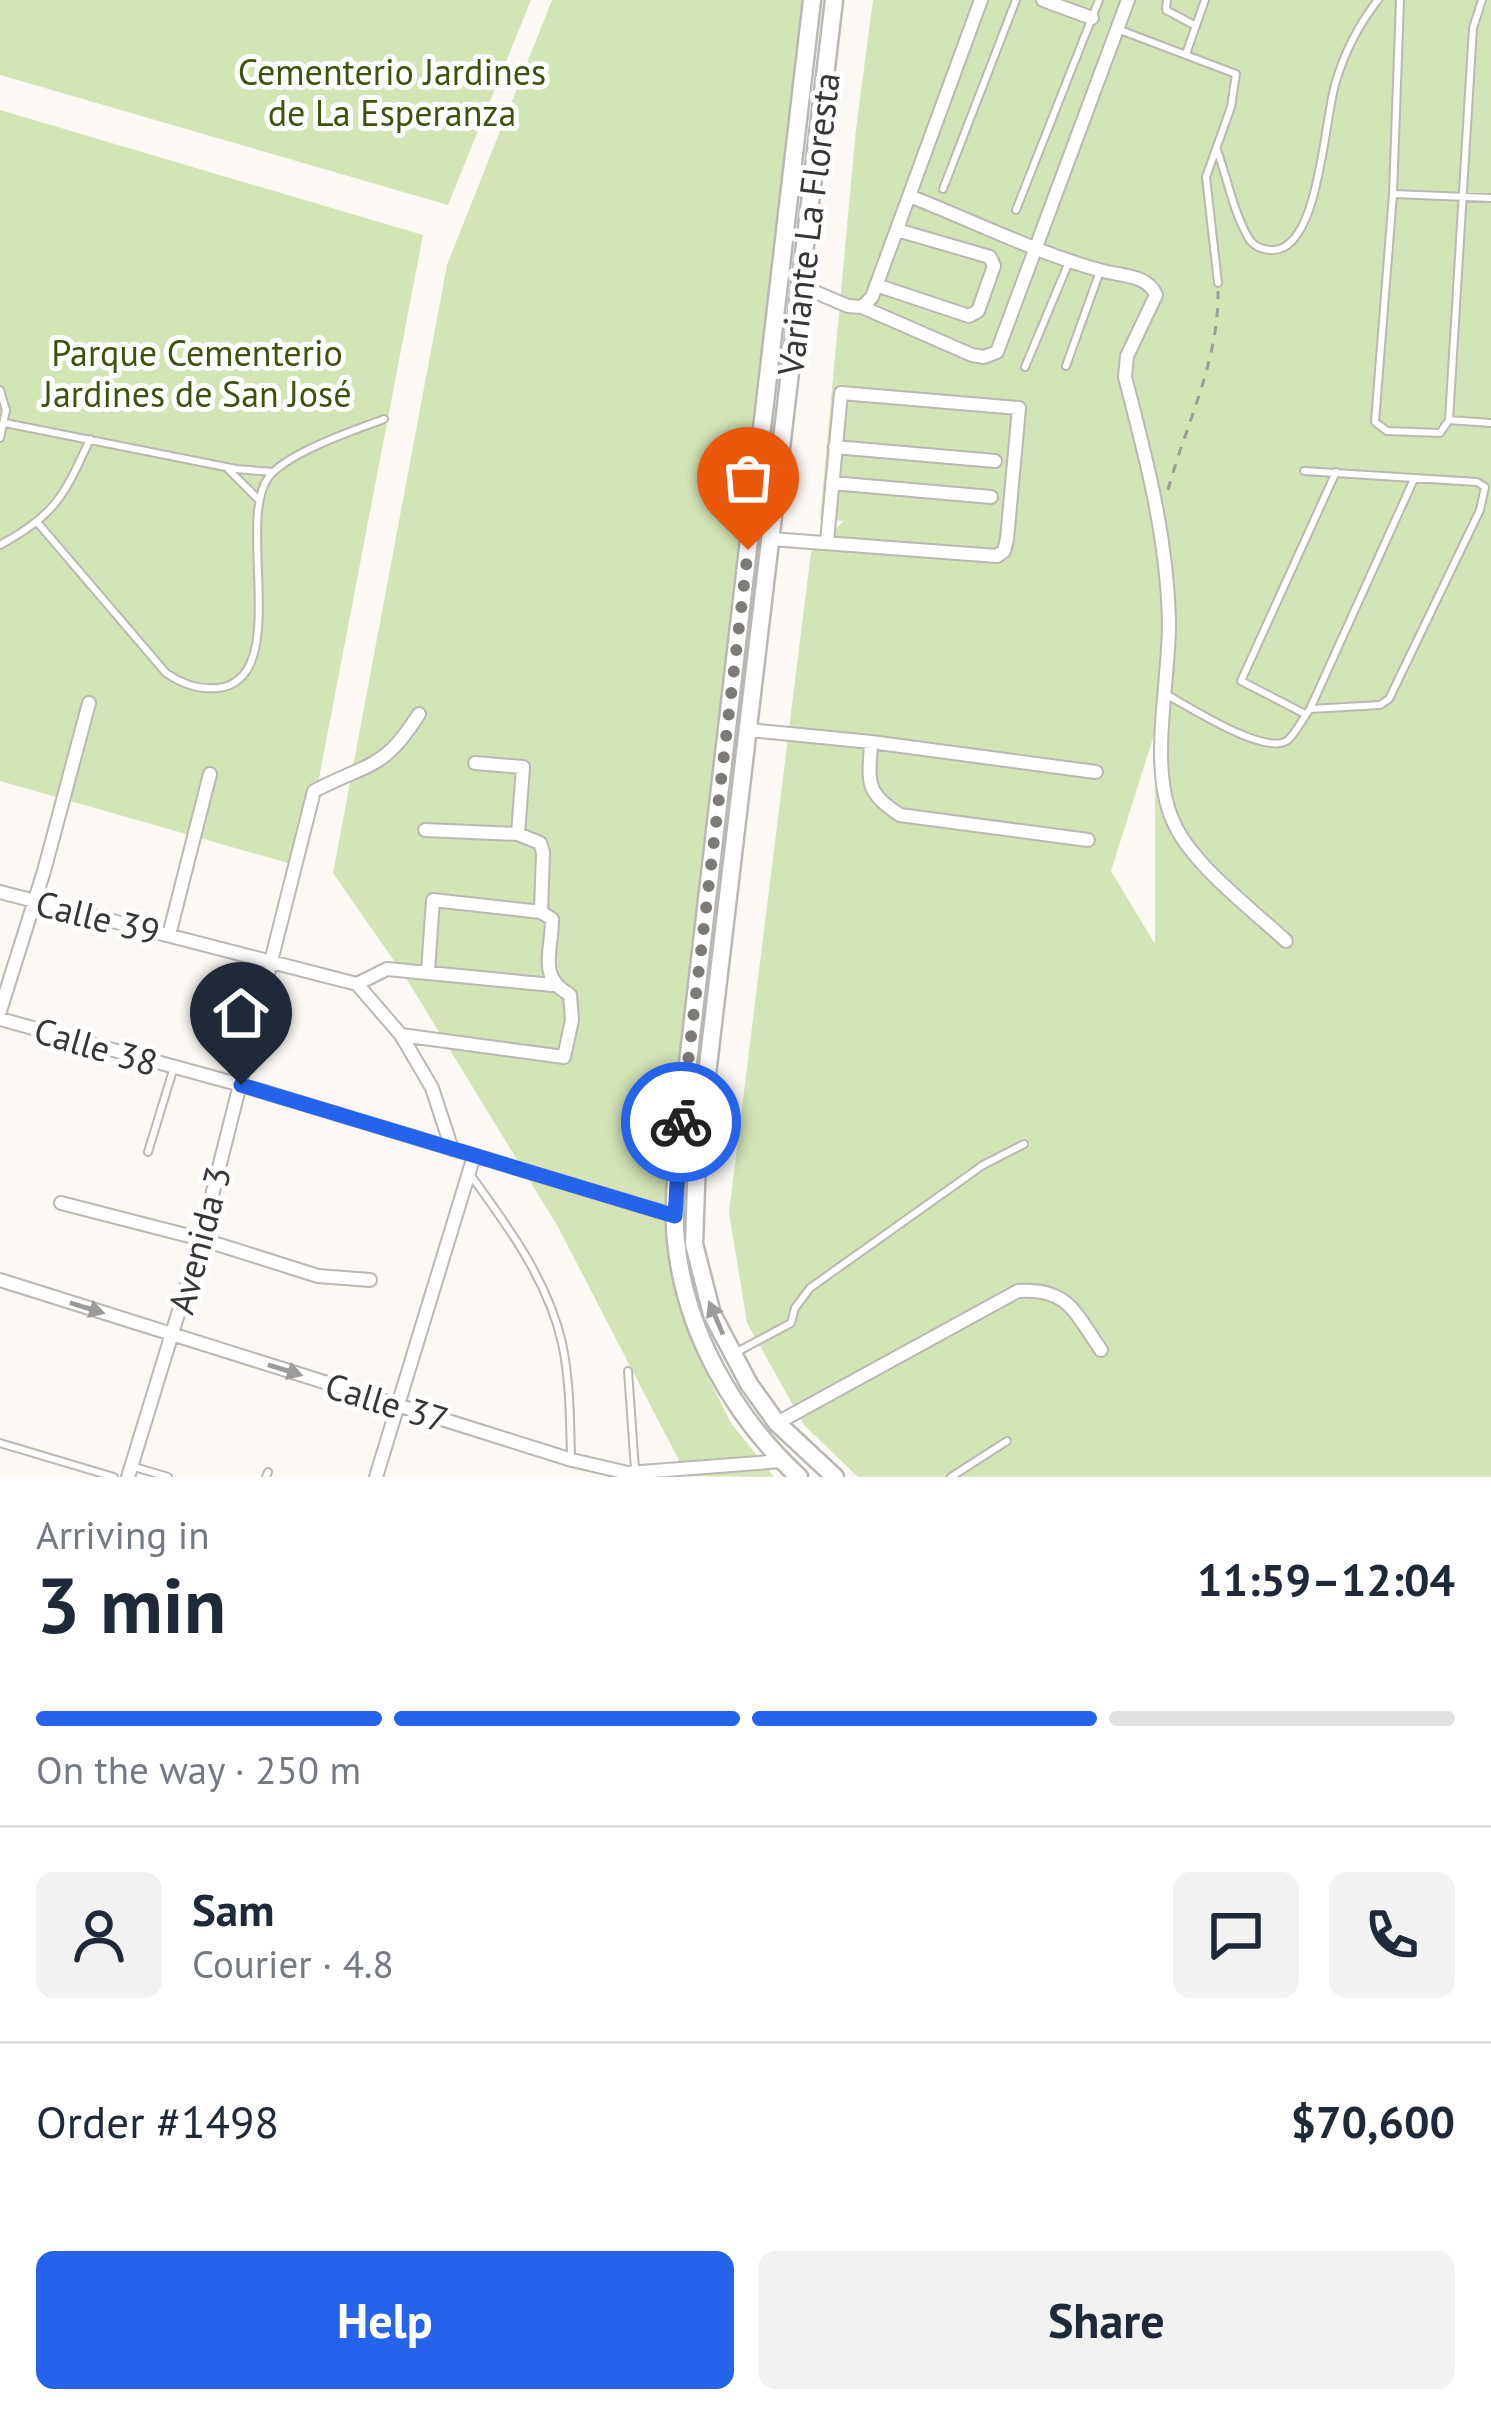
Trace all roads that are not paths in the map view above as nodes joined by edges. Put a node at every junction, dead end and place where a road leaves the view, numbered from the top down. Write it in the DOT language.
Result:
graph roads {
  1 [pos="812,0"];
  2 [pos="834,0"];
  3 [pos="981,0"];
  4 [pos="1016,0"];
  5 [pos="1043,0"];
  6 [pos="1099,0"];
  7 [pos="1128,0"];
  8 [pos="1167,0"];
  9 [pos="1205,0"];
  10 [pos="1378,0"];
  11 [pos="1400,0"];
  12 [pos="1482,0"];
  13 [pos="1092,18"];
  14 [pos="1196,26"];
  15 [pos="1117,29"];
  16 [pos="1186,54"];
  17 [pos="1217,150"];
  18 [pos="944,188"];
  19 [pos="1393,194"];
  20 [pos="910,196"];
  21 [pos="1463,197"];
  22 [pos="1491,198"];
  23 [pos="1016,211"];
  24 [pos="897,230"];
  25 [pos="1037,246"];
  26 [pos="1071,259"];
  27 [pos="1100,270"];
  28 [pos="1218,284"];
  29 [pos="877,285"];
  30 [pos="801,286"];
  31 [pos="862,307"];
  32 [pos="1066,365"];
  33 [pos="1025,368"];
  34 [pos="0,390"];
  35 [pos="384,419"];
  36 [pos="1449,420"];
  37 [pos="5,423"];
  38 [pos="1491,423"];
  39 [pos="0,438"];
  40 [pos="90,439"];
  41 [pos="835,447"];
  42 [pos="995,461"];
  43 [pos="224,466"];
  44 [pos="1304,471"];
  45 [pos="273,472"];
  46 [pos="1336,472"];
  47 [pos="1414,479"];
  48 [pos="832,483"];
  49 [pos="1488,487"];
  50 [pos="991,497"];
  51 [pos="260,500"];
  52 [pos="37,522"];
  53 [pos="827,542"];
  54 [pos="0,545"];
  55 [pos="770,547"];
  56 [pos="748,550"];
  57 [pos="1164,693"];
  58 [pos="88,704"];
  59 [pos="1308,712"];
  60 [pos="419,714"];
  61 [pos="748,730"];
  62 [pos="872,742"];
  63 [pos="475,763"];
  64 [pos="1096,772"];
  65 [pos="210,774"];
  66 [pos="424,830"];
  67 [pos="518,834"];
  68 [pos="1088,840"];
  69 [pos="0,892"];
  70 [pos="34,902"];
  71 [pos="541,912"];
  72 [pos="169,935"];
  73 [pos="1286,941"];
  74 [pos="274,961"];
  75 [pos="428,970"];
  76 [pos="357,984"];
  77 [pos="553,985"];
  78 [pos="0,1015"];
  79 [pos="401,1035"];
  80 [pos="174,1067"];
  81 [pos="241,1085"];
  82 [pos="1024,1144"];
  83 [pos="452,1149"];
  84 [pos="148,1152"];
  85 [pos="475,1156"];
  86 [pos="677,1157"];
  87 [pos="697,1159"];
  88 [pos="470,1174"];
  89 [pos="61,1203"];
  90 [pos="675,1216"];
  91 [pos="201,1239"];
  92 [pos="0,1280"];
  93 [pos="370,1280"];
  94 [pos="173,1335"];
  95 [pos="1101,1350"];
  96 [pos="732,1355"];
  97 [pos="628,1371"];
  98 [pos="396,1405"];
  99 [pos="777,1423"];
  100 [pos="1007,1441"];
  101 [pos="0,1443"];
  102 [pos="572,1460"];
  103 [pos="791,1471"];
  104 [pos="129,1472"];
  105 [pos="726,1472"];
  106 [pos="630,1474"];
  107 [pos="114,1477"];
  108 [pos="168,1477"];
  109 [pos="376,1477"];
  110 [pos="835,1477"];
  111 [pos="951,1477"];
  1 -- 56 [label="main road, Variante La Floresta"];
  2 -- 30 [label="main road, Variante La Floresta"];
  3 -- 20 [label="street"];
  4 -- 18 [label="lane"];
  5 -- 13 [label="street"];
  6 -- 13 [label="lane"];
  7 -- 15 [label="street"];
  8 -- 14 [label="lane"];
  9 -- 14 [label="lane"];
  10 -- 17 [label="lane"];
  11 -- 19 [label="lane"];
  12 -- 21 [label="lane"];
  13 -- 23 [label="lane"];
  14 -- 16 [label="lane"];
  15 -- 16 [label="lane"];
  15 -- 25 [label="street"];
  16 -- 17 [label="lane"];
  17 -- 28 [label="lane"];
  19 -- 21 [label="lane"];
  19 -- 36 [label="lane"];
  20 -- 24 [label="street"];
  20 -- 25 [label="street"];
  21 -- 22 [label="lane"];
  21 -- 36 [label="lane"];
  24 -- 29 [label="street"];
  24 -- 29 [label="street"];
  25 -- 26 [label="street"];
  25 -- 31 [label="street"];
  26 -- 27 [label="street"];
  26 -- 33 [label="lane"];
  27 -- 32 [label="lane"];
  27 -- 57 [label="street"];
  29 -- 31 [label="street"];
  30 -- 31 [label="street"];
  30 -- 55 [label="main road, Variante La Floresta"];
  34 -- 37 [label="lane"];
  35 -- 45 [label="lane"];
  36 -- 38 [label="lane"];
  37 -- 39 [label="lane"];
  37 -- 40 [label="lane"];
  40 -- 43 [label="lane"];
  40 -- 52 [label="lane"];
  41 -- 42 [label="street"];
  41 -- 48 [label="street"];
  41 -- 53 [label="street"];
  43 -- 45 [label="lane"];
  43 -- 51 [label="lane"];
  44 -- 46 [label="lane"];
  45 -- 51 [label="lane"];
  46 -- 47 [label="lane"];
  46 -- 59 [label="lane"];
  47 -- 49 [label="lane"];
  47 -- 59 [label="lane"];
  48 -- 50 [label="street"];
  48 -- 53 [label="street"];
  49 -- 59 [label="lane"];
  51 -- 52 [label="lane"];
  52 -- 54 [label="lane"];
  53 -- 55 [label="street"];
  55 -- 56 [label="main road"];
  55 -- 61 [label="main road, Variante La Floresta"];
  56 -- 86 [label="main road, Variante La Floresta"];
  57 -- 59 [label="lane"];
  57 -- 73 [label="street"];
  58 -- 70 [label="street"];
  60 -- 74 [label="street, Avenida 3"];
  61 -- 62 [label="street"];
  61 -- 87 [label="main road, Variante La Floresta"];
  62 -- 64 [label="street"];
  62 -- 68 [label="street"];
  63 -- 67 [label="street"];
  65 -- 72 [label="street"];
  66 -- 67 [label="street"];
  67 -- 71 [label="street"];
  69 -- 70 [label="street, Calle 39"];
  70 -- 72 [label="street, Calle 39"];
  70 -- 78 [label="street"];
  71 -- 75 [label="street"];
  71 -- 77 [label="street"];
  72 -- 74 [label="street, Calle 39"];
  74 -- 76 [label="street, Calle 39"];
  74 -- 81 [label="street, Avenida 3"];
  75 -- 76 [label="street"];
  75 -- 77 [label="street"];
  76 -- 79 [label="street"];
  77 -- 79 [label="street"];
  78 -- 80 [label="street, Calle 38"];
  79 -- 83 [label="street"];
  80 -- 81 [label="street, Calle 38"];
  80 -- 84 [label="lane"];
  81 -- 83 [label="street, Calle 38"];
  81 -- 91 [label="street, Avenida 3"];
  82 -- 96 [label="lane"];
  83 -- 85 [label="street, Calle 38"];
  85 -- 88 [label="street"];
  85 -- 90 [label="street, Calle 38"];
  86 -- 87 [label="main road"];
  86 -- 90 [label="main road, Variante La Floresta"];
  96 -- 87 [label="main road, Variante La Floresta, one-way"];
  88 -- 98 [label="street"];
  88 -- 102 [label="lane"];
  89 -- 91 [label="street"];
  90 -- 103 [label="main road, Variante La Floresta"];
  91 -- 93 [label="street"];
  91 -- 94 [label="street, Avenida 3"];
  92 -- 94 [label="street, Calle 37, one-way"];
  94 -- 98 [label="street, Calle 37, one-way"];
  94 -- 104 [label="street, Avenida 3"];
  95 -- 99 [label="street"];
  96 -- 99 [label="main road, Variante La Floresta"];
  97 -- 106 [label="lane"];
  98 -- 102 [label="street, Calle 37"];
  98 -- 109 [label="street"];
  99 -- 110 [label="main road, Variante La Floresta"];
  100 -- 111 [label="lane"];
  101 -- 107 [label="lane"];
  102 -- 106 [label="street, Calle 37"];
  103 -- 105 [label="street, Calle 37"];
  104 -- 108 [label="lane"];
  105 -- 106 [label="street, Calle 37"];
}
